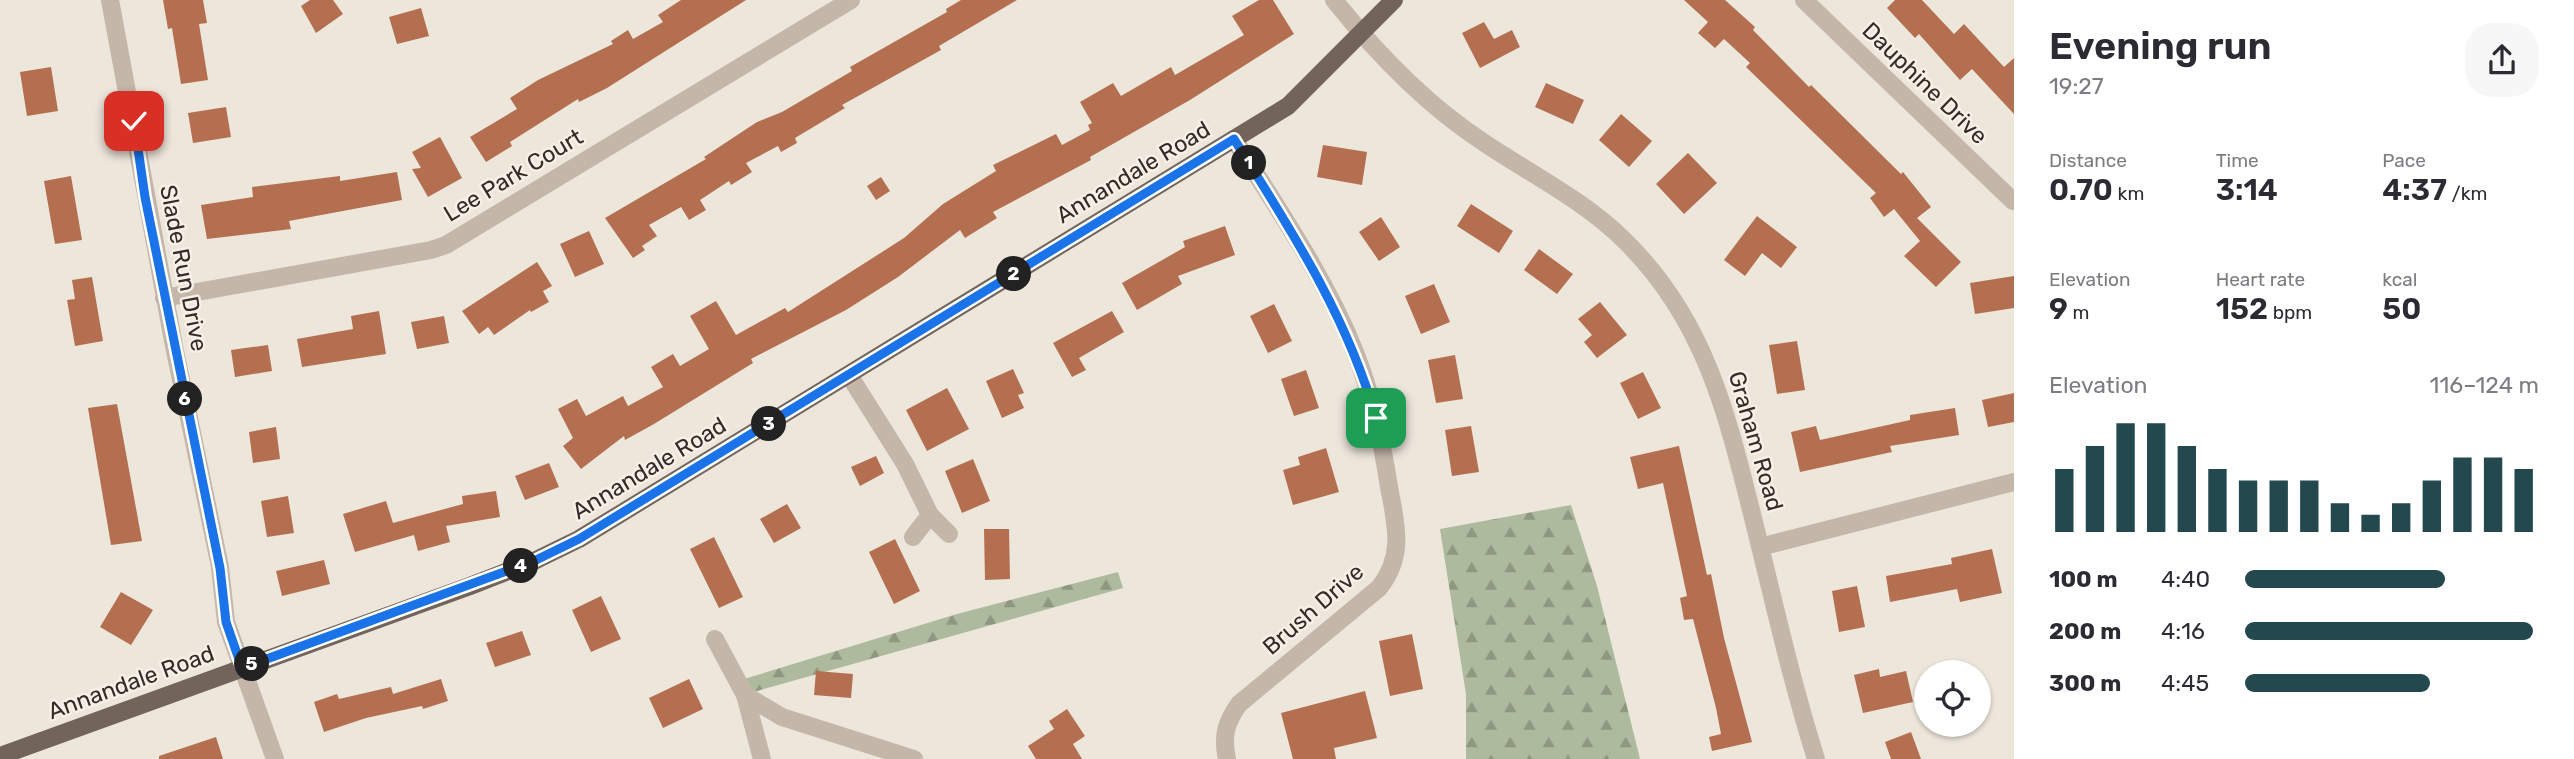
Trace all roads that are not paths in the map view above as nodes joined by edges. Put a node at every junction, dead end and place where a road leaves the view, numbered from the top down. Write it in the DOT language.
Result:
graph roads {
  1 [pos="110,0"];
  2 [pos="851,0"];
  3 [pos="1334,0"];
  4 [pos="1394,0"];
  5 [pos="1804,0"];
  6 [pos="1362,34"];
  7 [pos="1234,139"];
  8 [pos="2013,201"];
  9 [pos="164,298"];
  10 [pos="849,375"];
  11 [pos="2014,482"];
  12 [pos="930,516"];
  13 [pos="950,534"];
  14 [pos="913,537"];
  15 [pos="1760,547"];
  16 [pos="715,639"];
  17 [pos="242,668"];
  18 [pos="745,695"];
  19 [pos="0,756"];
  20 [pos="275,759"];
  21 [pos="762,759"];
  22 [pos="914,759"];
  23 [pos="1227,759"];
  24 [pos="1816,759"];
  1 -- 9 [label="street, Slade Run Drive"];
  2 -- 9 [label="street, Lee Park Court"];
  3 -- 6 [label="street, Graham Road"];
  4 -- 6 [label="main road, Annandale Road"];
  5 -- 8 [label="street, Dauphine Drive"];
  6 -- 7 [label="main road, Annandale Road"];
  6 -- 15 [label="street, Graham Road"];
  7 -- 10 [label="main road, Annandale Road"];
  7 -- 23 [label="street, Brush Drive"];
  9 -- 17 [label="street, Slade Run Drive"];
  10 -- 12 [label="street"];
  10 -- 17 [label="main road, Annandale Road"];
  11 -- 15 [label="street"];
  12 -- 13 [label="street"];
  12 -- 14 [label="street"];
  15 -- 24 [label="street, Graham Road"];
  16 -- 18 [label="street"];
  17 -- 19 [label="main road, Annandale Road"];
  17 -- 20 [label="street, Slade Run Drive"];
  18 -- 21 [label="street"];
  18 -- 22 [label="street"];
}
